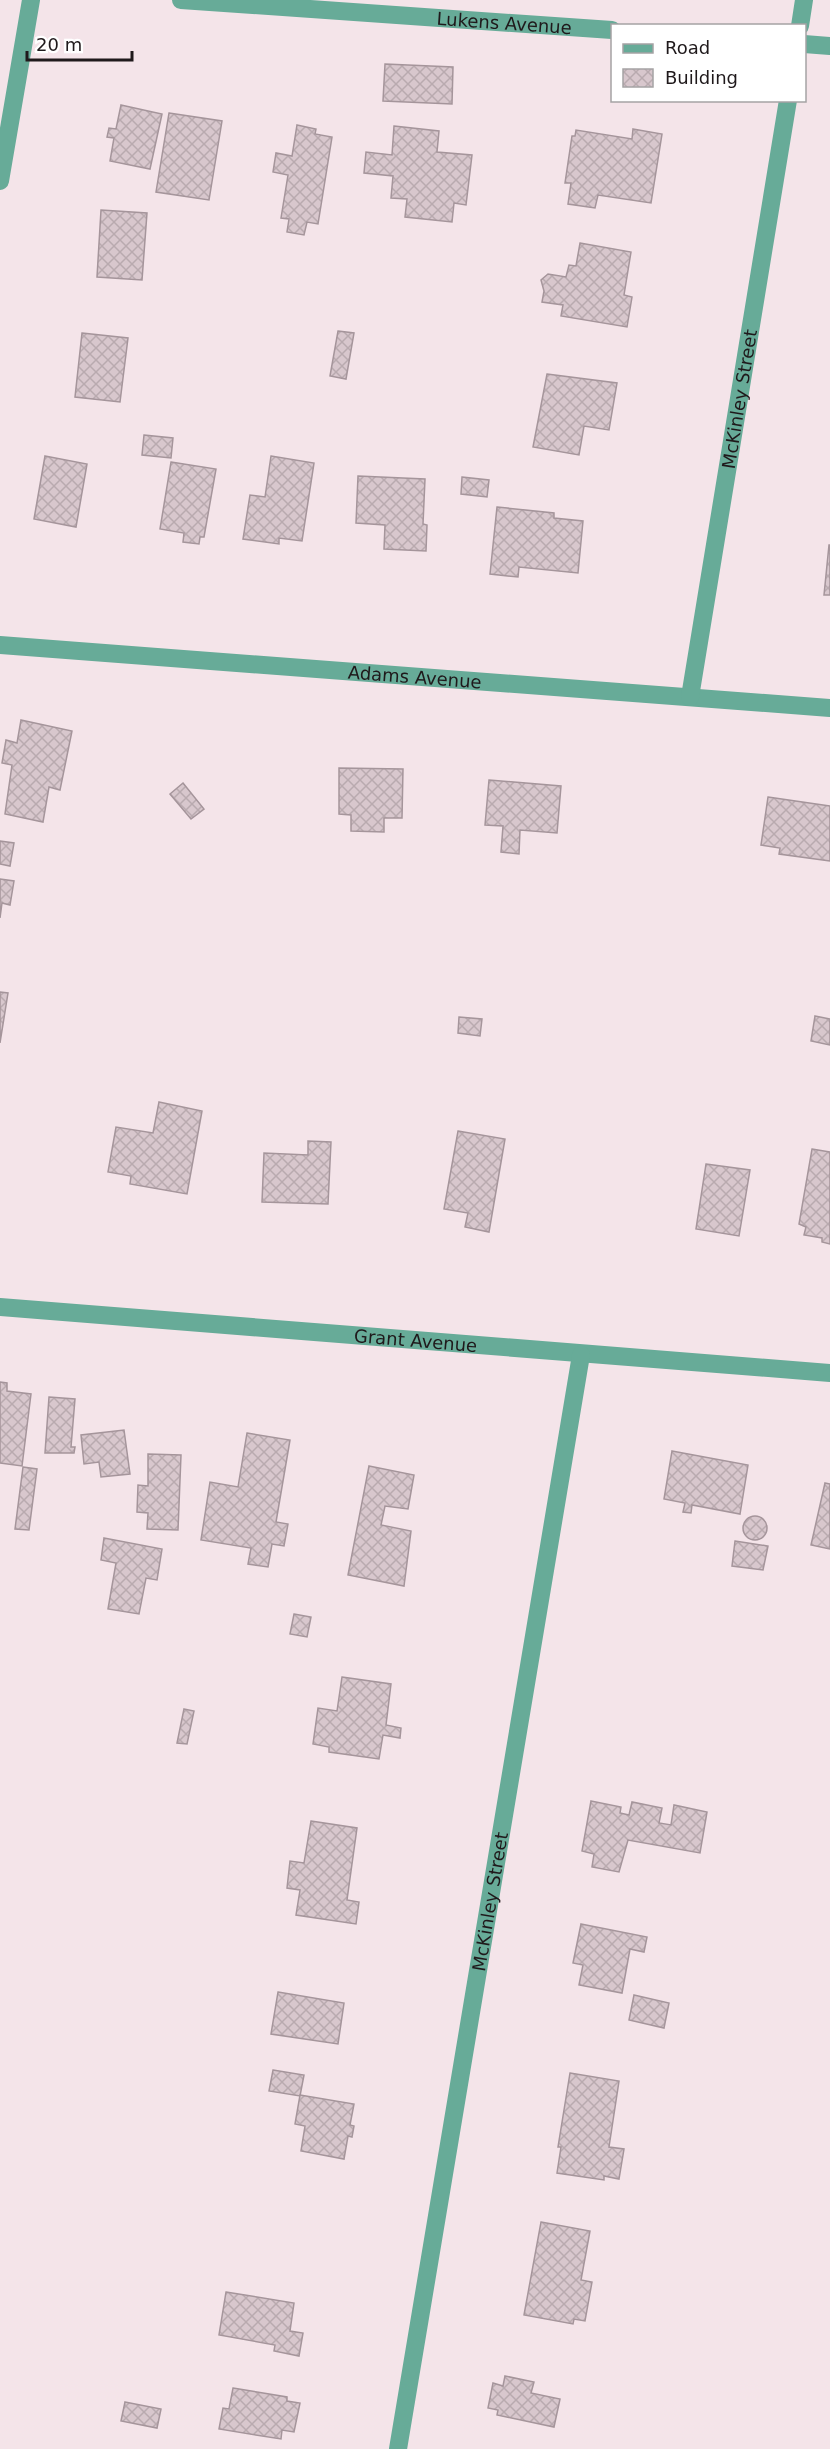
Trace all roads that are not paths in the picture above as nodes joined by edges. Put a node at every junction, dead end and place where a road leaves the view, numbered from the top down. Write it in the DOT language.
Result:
graph roads {
  1 [pos="31,0"];
  2 [pos="181,0"];
  3 [pos="804,0"];
  4 [pos="800,24"];
  5 [pos="611,30"];
  6 [pos="806,44"];
  7 [pos="830,46"];
  8 [pos="788,102"];
  9 [pos="0,181"];
  10 [pos="0,645"];
  11 [pos="690,697"];
  12 [pos="830,708"];
  13 [pos="0,1306"];
  14 [pos="581,1355"];
  15 [pos="830,1372"];
  16 [pos="398,2449"];
  1 -- 9 [label="street"];
  2 -- 5 [label="street, Lukens Avenue"];
  3 -- 4 [label="street"];
  6 -- 7 [label="street"];
  8 -- 11 [label="street, McKinley Street"];
  10 -- 11 [label="street, Adams Avenue"];
  11 -- 12 [label="street, Adams Avenue"];
  13 -- 14 [label="street, Grant Avenue"];
  14 -- 15 [label="street, Grant Avenue"];
  14 -- 16 [label="street, McKinley Street"];
}
